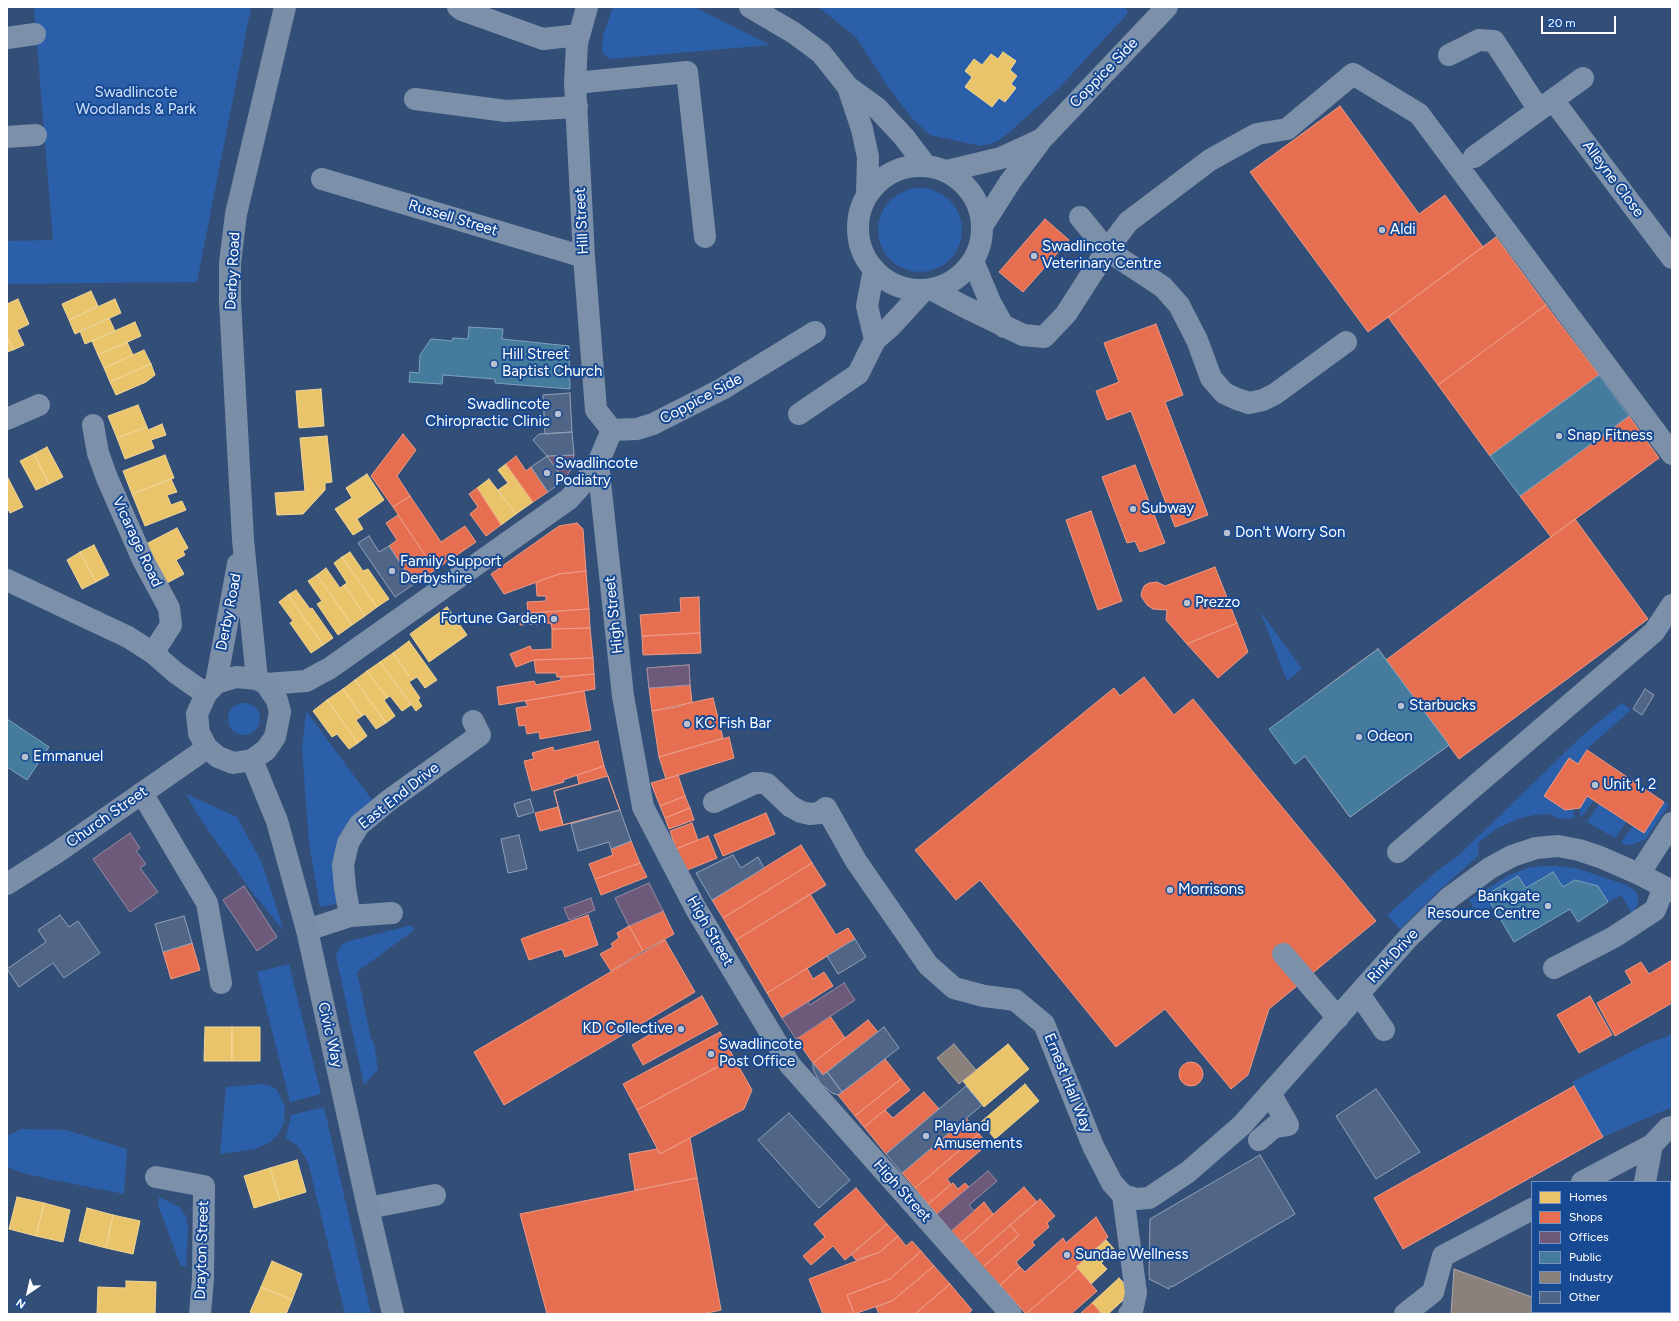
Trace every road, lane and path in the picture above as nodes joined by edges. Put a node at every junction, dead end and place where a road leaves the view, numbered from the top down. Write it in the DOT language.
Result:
graph roads {
  1 [pos="285,7"];
  2 [pos="458,7"];
  3 [pos="587,7"];
  4 [pos="750,7"];
  5 [pos="1158,10"];
  6 [pos="35,34"];
  7 [pos="579,35"];
  8 [pos="7,38"];
  9 [pos="1449,55"];
  10 [pos="1583,78"];
  11 [pos="575,83"];
  12 [pos="848,87"];
  13 [pos="415,99"];
  14 [pos="1546,105"];
  15 [pos="577,107"];
  16 [pos="36,134"];
  17 [pos="7,137"];
  18 [pos="1042,140"];
  19 [pos="1474,157"];
  20 [pos="936,169"];
  21 [pos="322,179"];
  22 [pos="867,195"];
  23 [pos="1080,217"];
  24 [pos="982,226"];
  25 [pos="705,237"];
  26 [pos="1107,250"];
  27 [pos="584,257"];
  28 [pos="1672,258"];
  29 [pos="973,261"];
  30 [pos="874,269"];
  31 [pos="928,289"];
  32 [pos="1004,327"];
  33 [pos="815,332"];
  34 [pos="874,340"];
  35 [pos="1346,342"];
  36 [pos="40,405"];
  37 [pos="799,414"];
  38 [pos="7,419"];
  39 [pos="93,425"];
  40 [pos="612,430"];
  41 [pos="1672,454"];
  42 [pos="598,463"];
  43 [pos="243,540"];
  44 [pos="7,580"];
  45 [pos="1672,605"];
  46 [pos="153,654"];
  47 [pos="262,681"];
  48 [pos="211,688"];
  49 [pos="473,721"];
  50 [pos="207,748"];
  51 [pos="252,760"];
  52 [pos="142,793"];
  53 [pos="714,802"];
  54 [pos="1672,823"];
  55 [pos="1398,852"];
  56 [pos="1639,874"];
  57 [pos="7,884"];
  58 [pos="1668,889"];
  59 [pos="392,913"];
  60 [pos="350,916"];
  61 [pos="307,930"];
  62 [pos="1284,954"];
  63 [pos="1554,968"];
  64 [pos="221,982"];
  65 [pos="1359,994"];
  66 [pos="1338,1018"];
  67 [pos="1384,1030"];
  68 [pos="1270,1093"];
  69 [pos="1672,1127"];
  70 [pos="1259,1140"];
  71 [pos="1652,1145"];
  72 [pos="156,1177"];
  73 [pos="1584,1181"];
  74 [pos="1645,1181"];
  75 [pos="435,1195"];
  76 [pos="1123,1195"];
  77 [pos="368,1208"];
  78 [pos="1531,1210"];
  79 [pos="200,1314"];
  80 [pos="393,1314"];
  81 [pos="1011,1314"];
  82 [pos="1129,1314"];
  83 [pos="1405,1314"];
  1 -- 43 [label="main road, Derby Road"];
  2 -- 7 [label="street"];
  3 -- 7 [label="street, Hill Street"];
  4 -- 12 [label="street"];
  5 -- 18 [label="street, Coppice Side"];
  6 -- 8 [label="street"];
  7 -- 11 [label="street, Hill Street"];
  9 -- 14 [label="street, Alleyne Close"];
  10 -- 14 [label="street"];
  11 -- 15 [label="street, Hill Street"];
  11 -- 25 [label="street"];
  12 -- 20 [label="street"];
  12 -- 22 [label="street"];
  13 -- 15 [label="street"];
  14 -- 19 [label="street"];
  14 -- 28 [label="street, Alleyne Close"];
  15 -- 27 [label="street, Hill Street"];
  16 -- 17 [label="street"];
  18 -- 20 [label="street, Coppice Side"];
  18 -- 24 [label="street, Coppice Side"];
  20 -- 22 [label="street"];
  20 -- 24 [label="street"];
  21 -- 27 [label="street, Russell Street"];
  22 -- 30 [label="street"];
  23 -- 26 [label="street"];
  24 -- 29 [label="street"];
  26 -- 32 [label="street"];
  26 -- 35 [label="street"];
  26 -- 41 [label="street"];
  27 -- 40 [label="street, Hill Street"];
  29 -- 31 [label="street"];
  29 -- 32 [label="street"];
  30 -- 31 [label="street"];
  30 -- 34 [label="street"];
  31 -- 32 [label="street"];
  31 -- 34 [label="street"];
  33 -- 40 [label="street, Coppice Side"];
  34 -- 37 [label="street"];
  36 -- 38 [label="street"];
  39 -- 46 [label="street, Vicarage Road"];
  40 -- 42 [label="street"];
  42 -- 47 [label="street"];
  42 -- 81 [label="street, High Street"];
  43 -- 47 [label="main road, Derby Road"];
  43 -- 48 [label="main road, Derby Road"];
  44 -- 46 [label="street"];
  45 -- 55 [label="street"];
  46 -- 48 [label="street"];
  47 -- 48 [label="main road"];
  47 -- 51 [label="main road"];
  48 -- 50 [label="main road"];
  49 -- 60 [label="street, East End Drive"];
  50 -- 51 [label="main road"];
  50 -- 52 [label="main road, Church Street"];
  51 -- 61 [label="main road, Civic Way"];
  52 -- 57 [label="main road, Church Street"];
  52 -- 64 [label="street"];
  53 -- 76 [label="street, Ernest Hall Way"];
  54 -- 56 [label="street"];
  56 -- 58 [label="street, Rink Drive"];
  56 -- 65 [label="street, Rink Drive"];
  58 -- 63 [label="street"];
  59 -- 60 [label="street"];
  60 -- 61 [label="street"];
  61 -- 77 [label="main road, Civic Way"];
  62 -- 66 [label="street"];
  65 -- 66 [label="street, Rink Drive"];
  65 -- 67 [label="street"];
  66 -- 68 [label="street, Rink Drive"];
  68 -- 70 [label="street"];
  68 -- 76 [label="street, Rink Drive"];
  69 -- 71 [label="street"];
  71 -- 73 [label="street"];
  71 -- 74 [label="street"];
  72 -- 79 [label="street, Drayton Street"];
  75 -- 77 [label="street"];
  76 -- 82 [label="street"];
  77 -- 80 [label="main road, Civic Way"];
  78 -- 83 [label="street"];
}
